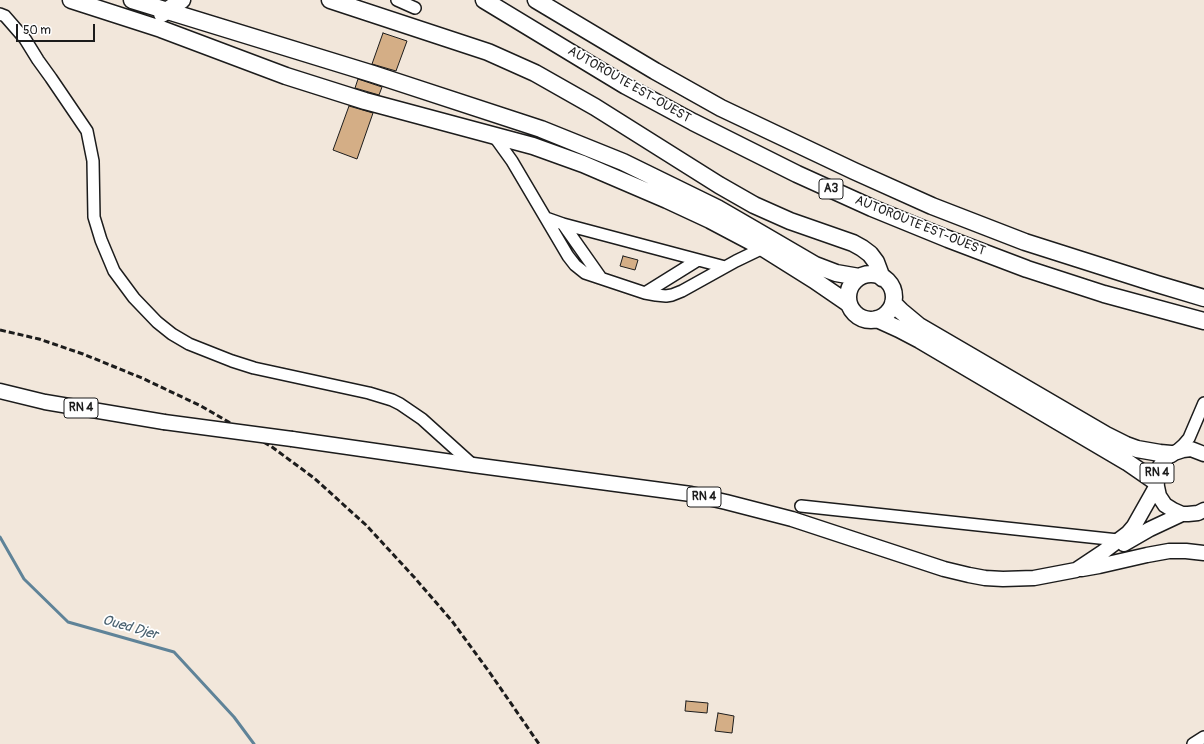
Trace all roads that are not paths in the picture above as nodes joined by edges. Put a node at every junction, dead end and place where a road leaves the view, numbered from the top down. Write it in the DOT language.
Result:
graph roads {
  1 [pos="71,0"];
  2 [pos="132,0"];
  3 [pos="182,0"];
  4 [pos="330,0"];
  5 [pos="397,0"];
  6 [pos="484,0"];
  7 [pos="536,0"];
  8 [pos="359,4"];
  9 [pos="415,8"];
  10 [pos="167,10"];
  11 [pos="0,14"];
  12 [pos="147,24"];
  13 [pos="440,95"];
  14 [pos="434,119"];
  15 [pos="494,136"];
  16 [pos="546,218"];
  17 [pos="563,224"];
  18 [pos="763,248"];
  19 [pos="698,260"];
  20 [pos="725,267"];
  21 [pos="859,277"];
  22 [pos="601,278"];
  23 [pos="882,278"];
  24 [pos="645,293"];
  25 [pos="1204,298"];
  26 [pos="893,303"];
  27 [pos="849,304"];
  28 [pos="877,320"];
  29 [pos="1204,321"];
  30 [pos="0,391"];
  31 [pos="1204,403"];
  32 [pos="1173,453"];
  33 [pos="1204,454"];
  34 [pos="473,465"];
  35 [pos="1156,485"];
  36 [pos="801,506"];
  37 [pos="1202,513"];
  38 [pos="1182,514"];
  39 [pos="1118,540"];
  40 [pos="1103,552"];
  41 [pos="1204,553"];
  42 [pos="1076,570"];
  43 [pos="1204,737"];
  44 [pos="1193,744"];
  1 -- 12 [label="highway"];
  2 -- 10 [label="highway"];
  3 -- 10 [label="highway"];
  4 -- 8 [label="highway"];
  5 -- 9 [label="street"];
  6 -- 29 [label="highway, AUTOROUTE EST-OUEST / A3"];
  7 -- 25 [label="highway, AUTOROUTE EST-OUEST / A3"];
  8 -- 23 [label="highway"];
  10 -- 12 [label="highway"];
  10 -- 13 [label="highway"];
  11 -- 34 [label="street"];
  12 -- 14 [label="highway"];
  13 -- 14 [label="highway"];
  13 -- 21 [label="highway"];
  14 -- 15 [label="highway"];
  15 -- 16 [label="street"];
  15 -- 18 [label="highway"];
  16 -- 17 [label="street"];
  16 -- 22 [label="street"];
  17 -- 19 [label="street"];
  17 -- 22 [label="street"];
  18 -- 20 [label="street"];
  18 -- 27 [label="highway"];
  19 -- 20 [label="street"];
  19 -- 24 [label="street"];
  20 -- 24 [label="street"];
  21 -- 23 [label="highway"];
  21 -- 27 [label="highway"];
  22 -- 24 [label="street"];
  23 -- 26 [label="highway"];
  26 -- 28 [label="highway"];
  26 -- 32 [label="highway"];
  27 -- 28 [label="highway"];
  28 -- 35 [label="highway"];
  30 -- 34 [label="main road, RN 4, bridge"];
  31 -- 32 [label="street"];
  32 -- 33 [label="main road, RN 4"];
  32 -- 35 [label="main road, RN 4"];
  34 -- 42 [label="main road, RN 4"];
  35 -- 38 [label="main road, RN 4"];
  35 -- 39 [label="main road, RN 4"];
  36 -- 39 [label="street"];
  37 -- 38 [label="main road, RN 4"];
  38 -- 40 [label="main road, RN 4"];
  39 -- 40 [label="main road, RN 4"];
  40 -- 42 [label="main road, RN 4"];
  41 -- 42 [label="main road"];
  43 -- 44 [label="street"];
}
